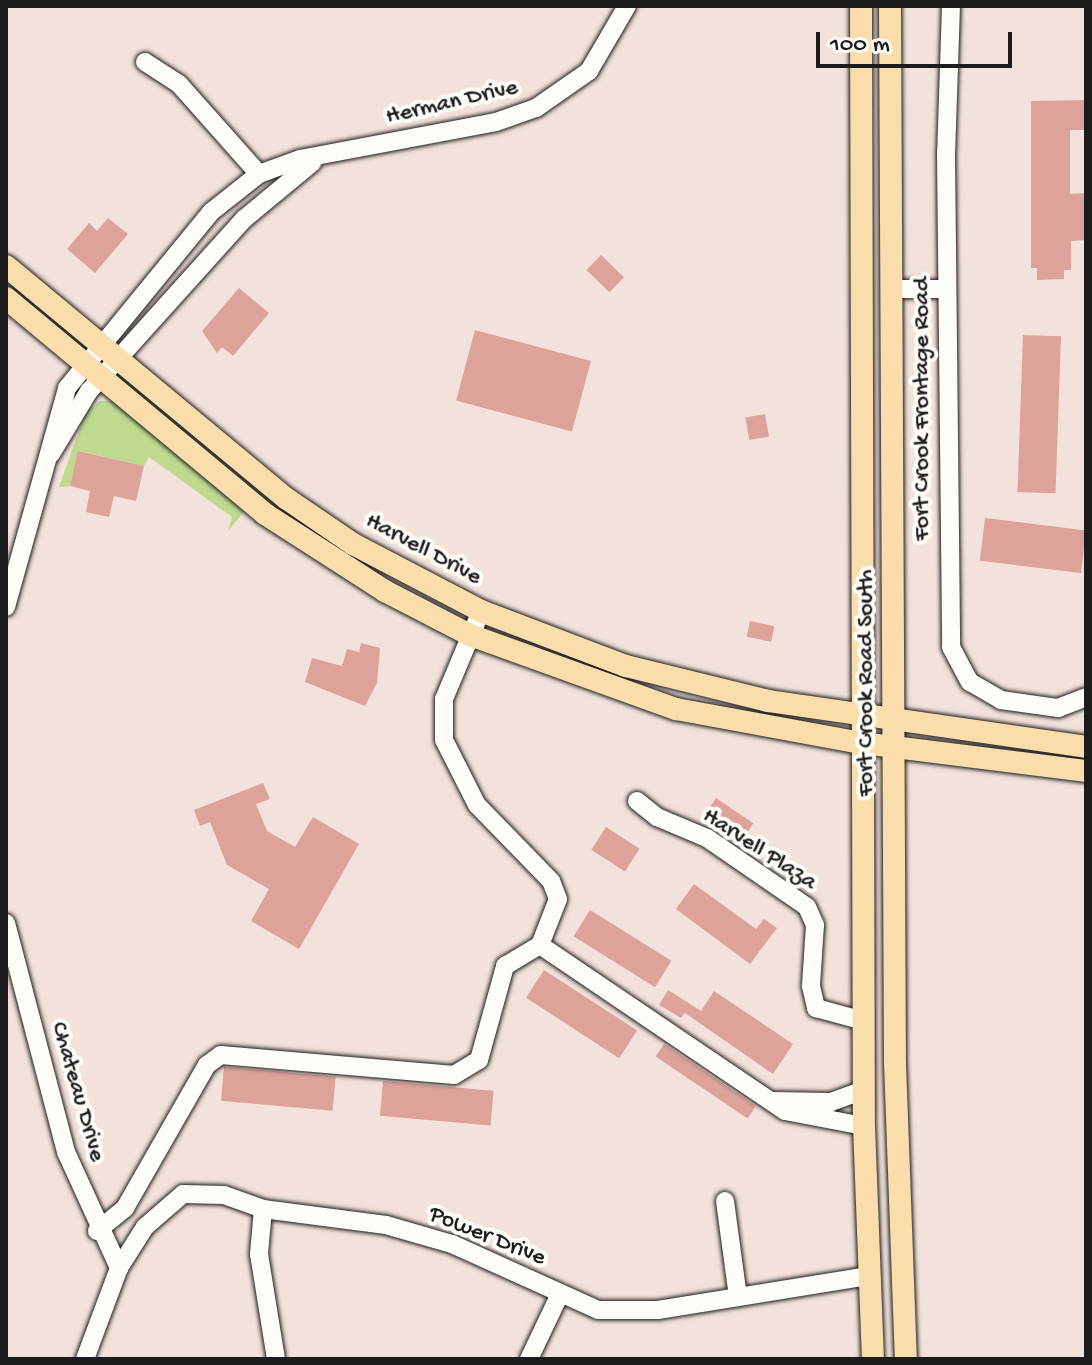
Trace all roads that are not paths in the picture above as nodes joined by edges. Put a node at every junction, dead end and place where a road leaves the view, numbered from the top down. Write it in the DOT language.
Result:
graph roads {
  1 [pos="627,6"];
  2 [pos="861,6"];
  3 [pos="890,6"];
  4 [pos="951,6"];
  5 [pos="145,62"];
  6 [pos="333,152"];
  7 [pos="259,174"];
  8 [pos="6,266"];
  9 [pos="891,289"];
  10 [pos="946,289"];
  11 [pos="6,298"];
  12 [pos="100,346"];
  13 [pos="121,362"];
  14 [pos="84,366"];
  15 [pos="104,380"];
  16 [pos="51,454"];
  17 [pos="6,607"];
  18 [pos="481,611"];
  19 [pos="470,635"];
  20 [pos="1086,697"];
  21 [pos="862,719"];
  22 [pos="893,723"];
  23 [pos="862,743"];
  24 [pos="893,747"];
  25 [pos="1086,747"];
  26 [pos="1086,771"];
  27 [pos="637,801"];
  28 [pos="6,923"];
  29 [pos="540,945"];
  30 [pos="864,1021"];
  31 [pos="864,1090"];
  32 [pos="772,1101"];
  33 [pos="864,1126"];
  34 [pos="725,1201"];
  35 [pos="263,1209"];
  36 [pos="97,1231"];
  37 [pos="119,1268"];
  38 [pos="869,1276"];
  39 [pos="560,1294"];
  40 [pos="738,1297"];
  41 [pos="85,1359"];
  42 [pos="276,1359"];
  43 [pos="529,1359"];
  44 [pos="873,1359"];
  45 [pos="906,1359"];
  1 -- 6 [label="street, Herman Drive"];
  2 -- 21 [label="main road, Fort Crook Road South"];
  3 -- 9 [label="main road, Fort Crook Road South"];
  4 -- 10 [label="street, Fort Crook Frontage Road"];
  5 -- 7 [label="street"];
  6 -- 7 [label="street, Herman Drive"];
  6 -- 13 [label="street, Herman Drive"];
  7 -- 12 [label="street, Herman Drive"];
  8 -- 12 [label="main road, Harvell Drive"];
  9 -- 10 [label="street"];
  9 -- 22 [label="main road, Fort Crook Road South"];
  10 -- 20 [label="street, Fort Crook Frontage Road"];
  11 -- 14 [label="main road"];
  12 -- 13 [label="main road, Harvell Drive"];
  12 -- 14 [label="street, Herman Drive"];
  13 -- 15 [label="street, Herman Drive"];
  13 -- 18 [label="main road, Harvell Drive"];
  14 -- 15 [label="main road"];
  14 -- 16 [label="street"];
  15 -- 16 [label="street"];
  15 -- 19 [label="main road"];
  16 -- 17 [label="street"];
  18 -- 19 [label="street"];
  18 -- 21 [label="main road, Harvell Drive"];
  19 -- 23 [label="main road"];
  19 -- 29 [label="street"];
  21 -- 22 [label="main road, Harvell Drive"];
  21 -- 23 [label="main road, Fort Crook Road South"];
  22 -- 24 [label="main road, Fort Crook Road South"];
  22 -- 25 [label="main road, Harvell Drive"];
  23 -- 24 [label="main road"];
  23 -- 30 [label="main road, Fort Crook Road South"];
  24 -- 26 [label="main road"];
  24 -- 45 [label="main road, Fort Crook Road South"];
  27 -- 30 [label="street, Harvell Plaza"];
  28 -- 36 [label="street, Chateau Drive"];
  29 -- 32 [label="street"];
  29 -- 36 [label="street"];
  30 -- 31 [label="main road, Fort Crook Road South"];
  31 -- 32 [label="street"];
  31 -- 33 [label="main road, Fort Crook Road South"];
  32 -- 33 [label="street"];
  33 -- 38 [label="main road, Fort Crook Road South"];
  34 -- 40 [label="street"];
  35 -- 37 [label="street, Power Drive"];
  35 -- 39 [label="street, Power Drive"];
  35 -- 42 [label="street"];
  36 -- 37 [label="street, Chateau Drive"];
  37 -- 41 [label="street, Power Drive"];
  38 -- 40 [label="street, Power Drive"];
  38 -- 44 [label="main road, Fort Crook Road South"];
  39 -- 40 [label="street, Power Drive"];
  39 -- 43 [label="street"];
}
